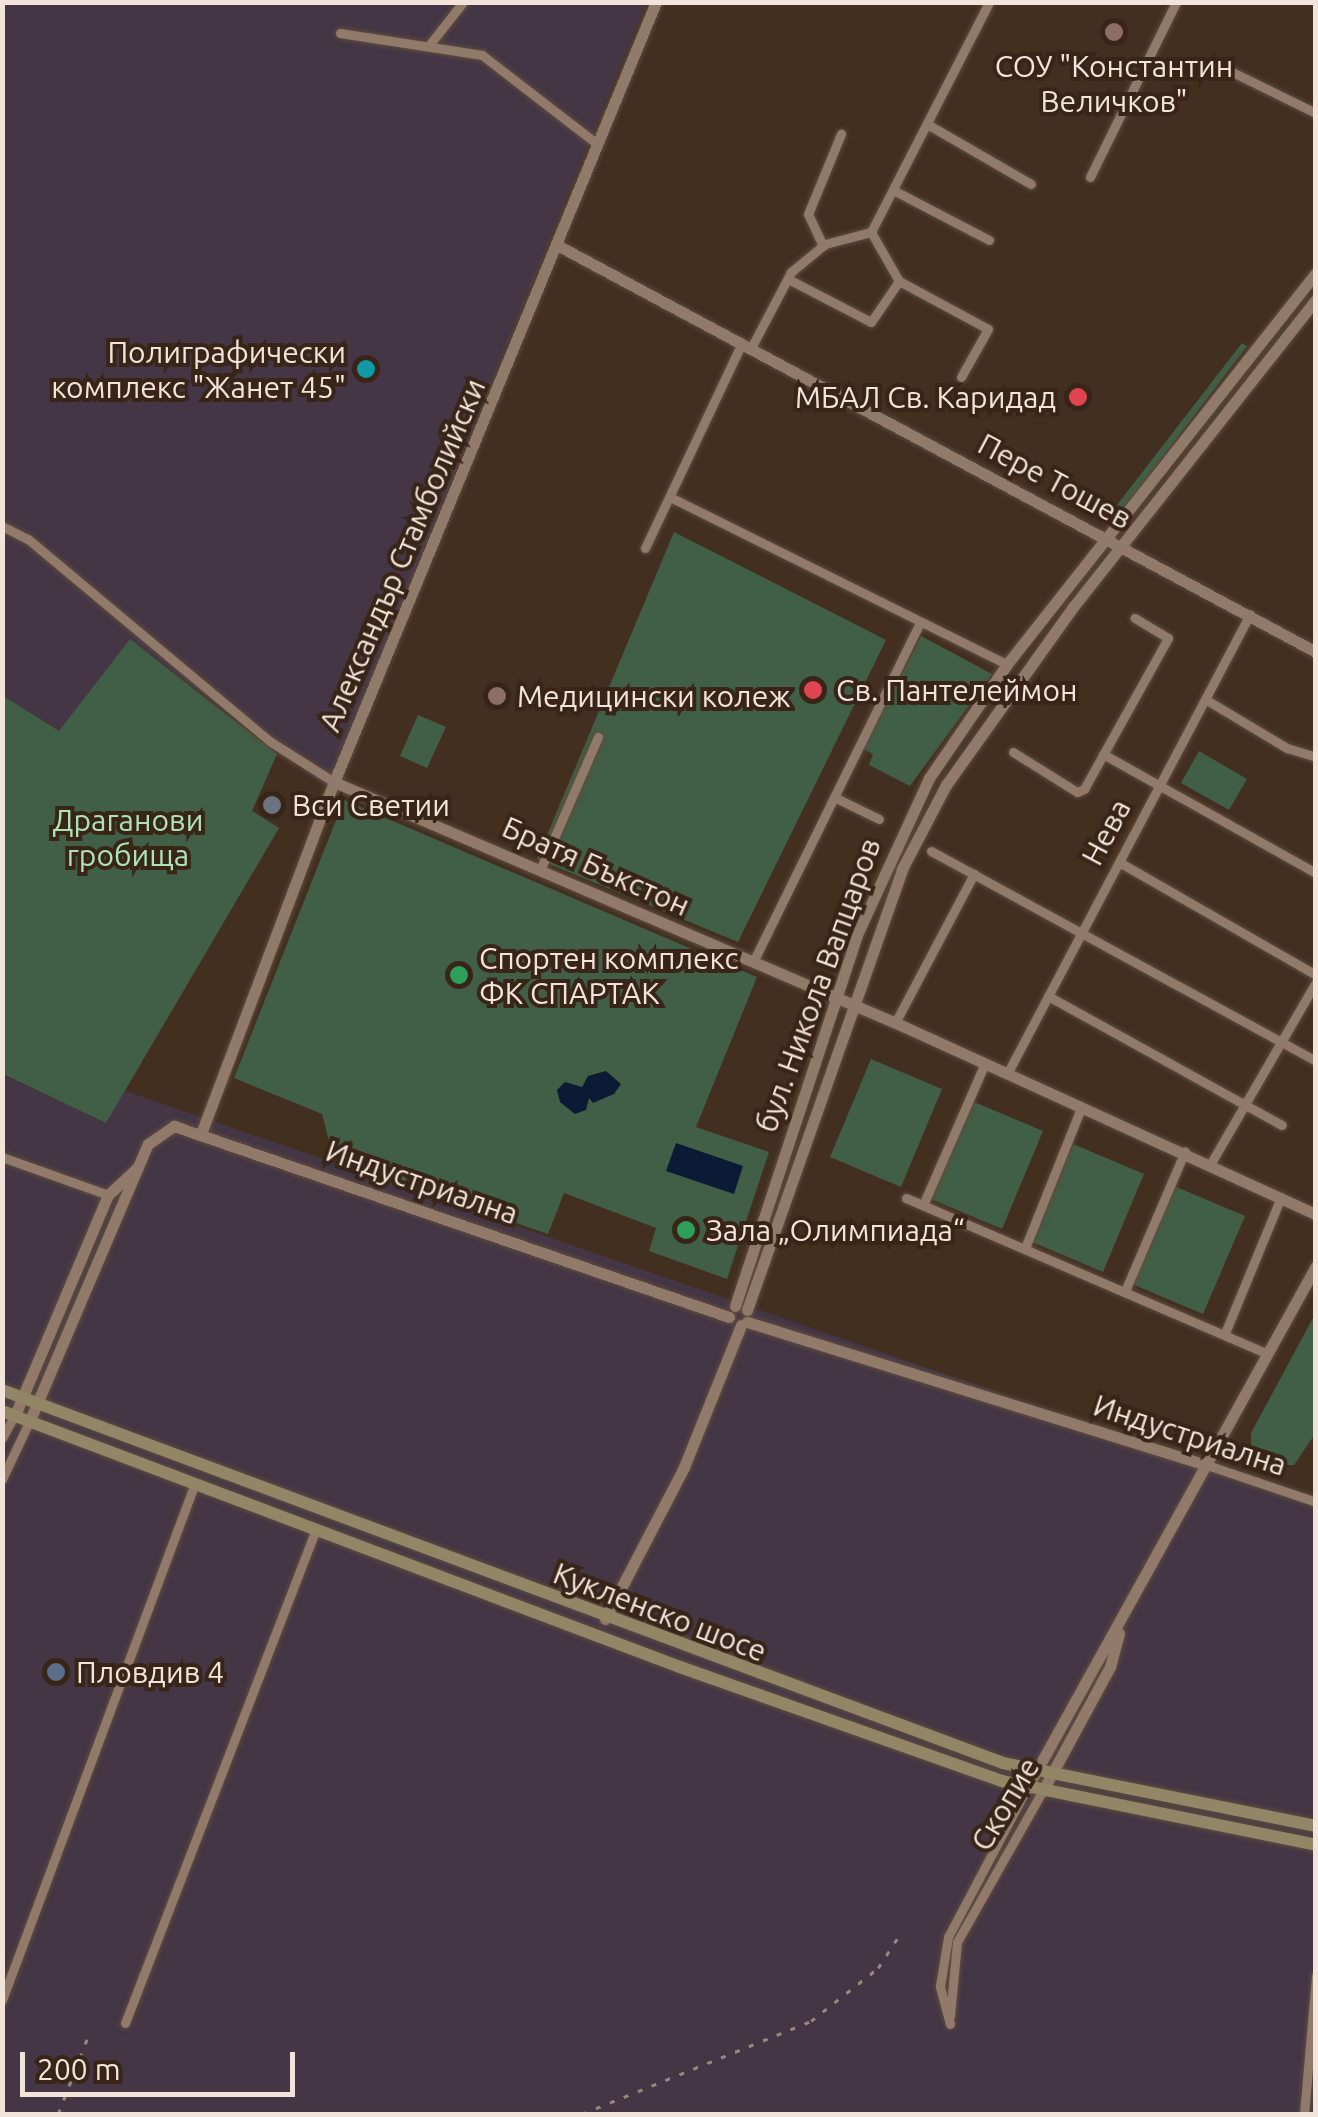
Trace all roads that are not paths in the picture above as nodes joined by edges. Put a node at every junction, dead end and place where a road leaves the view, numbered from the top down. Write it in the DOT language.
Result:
graph roads {
  1 [pos="463,2"];
  2 [pos="656,2"];
  3 [pos="989,2"];
  4 [pos="1176,2"];
  5 [pos="340,33"];
  6 [pos="430,44"];
  7 [pos="1222,67"];
  8 [pos="1316,113"];
  9 [pos="928,124"];
  10 [pos="841,134"];
  11 [pos="598,144"];
  12 [pos="1090,177"];
  13 [pos="1031,184"];
  14 [pos="895,191"];
  15 [pos="871,232"];
  16 [pos="989,240"];
  17 [pos="557,245"];
  18 [pos="823,246"];
  19 [pos="1316,272"];
  20 [pos="788,279"];
  21 [pos="900,282"];
  22 [pos="1316,299"];
  23 [pos="746,346"];
  24 [pos="961,377"];
  25 [pos="670,496"];
  26 [pos="2,526"];
  27 [pos="1106,537"];
  28 [pos="1123,545"];
  29 [pos="645,548"];
  30 [pos="1250,614"];
  31 [pos="1135,618"];
  32 [pos="919,624"];
  33 [pos="1316,652"];
  34 [pos="1007,664"];
  35 [pos="1205,699"];
  36 [pos="598,737"];
  37 [pos="1014,752"];
  38 [pos="1103,754"];
  39 [pos="1316,756"];
  40 [pos="334,782"];
  41 [pos="1160,785"];
  42 [pos="834,797"];
  43 [pos="879,819"];
  44 [pos="931,851"];
  45 [pos="1119,862"];
  46 [pos="541,868"];
  47 [pos="1316,873"];
  48 [pos="974,874"];
  49 [pos="1082,932"];
  50 [pos="753,962"];
  51 [pos="1316,979"];
  52 [pos="1048,996"];
  53 [pos="835,999"];
  54 [pos="853,1006"];
  55 [pos="895,1023"];
  56 [pos="1280,1040"];
  57 [pos="1316,1061"];
  58 [pos="985,1064"];
  59 [pos="1006,1074"];
  60 [pos="1243,1104"];
  61 [pos="1081,1108"];
  62 [pos="1282,1125"];
  63 [pos="202,1131"];
  64 [pos="1185,1151"];
  65 [pos="2,1157"];
  66 [pos="1211,1163"];
  67 [pos="137,1168"];
  68 [pos="108,1195"];
  69 [pos="1281,1197"];
  70 [pos="906,1198"];
  71 [pos="923,1205"];
  72 [pos="1316,1214"];
  73 [pos="1025,1248"];
  74 [pos="1316,1266"];
  75 [pos="1125,1291"];
  76 [pos="739,1316"];
  77 [pos="1225,1333"];
  78 [pos="1266,1353"];
  79 [pos="2,1390"];
  80 [pos="25,1398"];
  81 [pos="39,1404"];
  82 [pos="9,1413"];
  83 [pos="30,1420"];
  84 [pos="2,1438"];
  85 [pos="1204,1464"];
  86 [pos="2,1478"];
  87 [pos="195,1483"];
  88 [pos="1316,1502"];
  89 [pos="316,1529"];
  90 [pos="1123,1614"];
  91 [pos="604,1618"];
  92 [pos="1036,1771"];
  93 [pos="1052,1775"];
  94 [pos="1027,1788"];
  95 [pos="1042,1792"];
  96 [pos="1316,1826"];
  97 [pos="1316,1845"];
  98 [pos="976,1892"];
  99 [pos="1316,1976"];
  100 [pos="2,2000"];
  101 [pos="126,2023"];
  102 [pos="950,2024"];
  103 [pos="1304,2114"];
  1 -- 6 [label="street"];
  2 -- 11 [label="street, Александър Стамболийски"];
  3 -- 9 [label="street"];
  4 -- 12 [label="street"];
  5 -- 6 [label="street"];
  6 -- 11 [label="street"];
  7 -- 8 [label="street"];
  9 -- 13 [label="street"];
  9 -- 14 [label="street"];
  10 -- 18 [label="street"];
  11 -- 17 [label="street, Александър Стамболийски"];
  14 -- 15 [label="street"];
  14 -- 16 [label="street"];
  15 -- 18 [label="street"];
  15 -- 21 [label="street"];
  17 -- 23 [label="street, Пере Тошев"];
  17 -- 40 [label="street, Александър Стамболийски"];
  18 -- 20 [label="street"];
  19 -- 27 [label="street, бул. Никола Вапцаров"];
  20 -- 21 [label="street"];
  20 -- 23 [label="street"];
  21 -- 24 [label="street"];
  22 -- 28 [label="street, бул. Никола Вапцаров"];
  23 -- 25 [label="street"];
  23 -- 27 [label="street, Пере Тошев"];
  25 -- 29 [label="street"];
  25 -- 32 [label="street"];
  26 -- 40 [label="street"];
  27 -- 28 [label="street, Пере Тошев"];
  27 -- 34 [label="street, бул. Никола Вапцаров"];
  28 -- 30 [label="street, Пере Тошев"];
  28 -- 54 [label="street, бул. Никола Вапцаров"];
  30 -- 33 [label="street, Пере Тошев"];
  30 -- 35 [label="street, Нева"];
  31 -- 38 [label="street"];
  32 -- 34 [label="street"];
  32 -- 42 [label="street"];
  34 -- 53 [label="street, бул. Никола Вапцаров"];
  35 -- 39 [label="street"];
  35 -- 41 [label="street, Нева"];
  36 -- 46 [label="street"];
  37 -- 38 [label="street"];
  38 -- 41 [label="street"];
  40 -- 46 [label="street, Братя Бъкстон"];
  40 -- 63 [label="street, Александър Стамболийски"];
  41 -- 45 [label="street, Нева"];
  41 -- 47 [label="street"];
  42 -- 43 [label="street"];
  42 -- 50 [label="street"];
  44 -- 48 [label="street"];
  45 -- 49 [label="street, Нева"];
  45 -- 51 [label="street"];
  46 -- 50 [label="street, Братя Бъкстон"];
  48 -- 49 [label="street"];
  48 -- 55 [label="street"];
  49 -- 52 [label="street, Нева"];
  49 -- 56 [label="street"];
  50 -- 53 [label="street, Братя Бъкстон"];
  51 -- 56 [label="street"];
  52 -- 59 [label="street, Нева"];
  52 -- 60 [label="street"];
  53 -- 54 [label="street, Братя Бъкстон"];
  53 -- 76 [label="street, бул. Никола Вапцаров"];
  54 -- 55 [label="street"];
  54 -- 76 [label="street, бул. Никола Вапцаров"];
  55 -- 58 [label="street"];
  56 -- 57 [label="street"];
  56 -- 60 [label="street"];
  58 -- 59 [label="street"];
  58 -- 71 [label="street"];
  59 -- 61 [label="street"];
  60 -- 62 [label="street"];
  60 -- 66 [label="street"];
  61 -- 64 [label="street"];
  61 -- 73 [label="street"];
  63 -- 67 [label="street, Индустриална"];
  63 -- 76 [label="street, Индустриална"];
  64 -- 66 [label="street"];
  64 -- 75 [label="street"];
  65 -- 68 [label="street"];
  66 -- 69 [label="street"];
  67 -- 68 [label="street, Индустриална"];
  67 -- 81 [label="street, Индустриална"];
  68 -- 80 [label="street, Индустриална"];
  69 -- 72 [label="street"];
  69 -- 77 [label="street"];
  70 -- 71 [label="street"];
  71 -- 73 [label="street"];
  73 -- 75 [label="street"];
  74 -- 78 [label="street, Скопие"];
  75 -- 77 [label="street"];
  76 -- 85 [label="street, Индустриална"];
  76 -- 91 [label="street, бул. Никола Вапцаров"];
  77 -- 78 [label="street"];
  78 -- 85 [label="street, Скопие"];
  79 -- 80 [label="main road, Кукленско шосе"];
  80 -- 81 [label="main road, Кукленско шосе"];
  80 -- 82 [label="street, Индустриална"];
  81 -- 83 [label="street, Индустриална"];
  81 -- 91 [label="main road, Кукленско шосе"];
  82 -- 83 [label="main road, Кукленско шосе"];
  82 -- 84 [label="street"];
  83 -- 86 [label="street"];
  83 -- 87 [label="main road, Кукленско шосе"];
  85 -- 88 [label="street, Индустриална"];
  85 -- 90 [label="street, Скопие"];
  87 -- 89 [label="main road, Кукленско шосе"];
  87 -- 100 [label="street"];
  89 -- 94 [label="main road, Кукленско шосе"];
  89 -- 101 [label="street"];
  90 -- 92 [label="street, Скопие"];
  90 -- 93 [label="street, Скопие"];
  91 -- 92 [label="main road, Кукленско шосе"];
  92 -- 93 [label="main road, Кукленско шосе"];
  92 -- 94 [label="street, Скопие"];
  93 -- 95 [label="street, Скопие"];
  93 -- 96 [label="main road, Кукленско шосе"];
  94 -- 95 [label="main road, Кукленско шосе"];
  94 -- 98 [label="street"];
  95 -- 97 [label="main road, Кукленско шосе"];
  95 -- 98 [label="street, Скопие"];
  98 -- 102 [label="street, Скопие"];
  99 -- 103 [label="street"];
}
